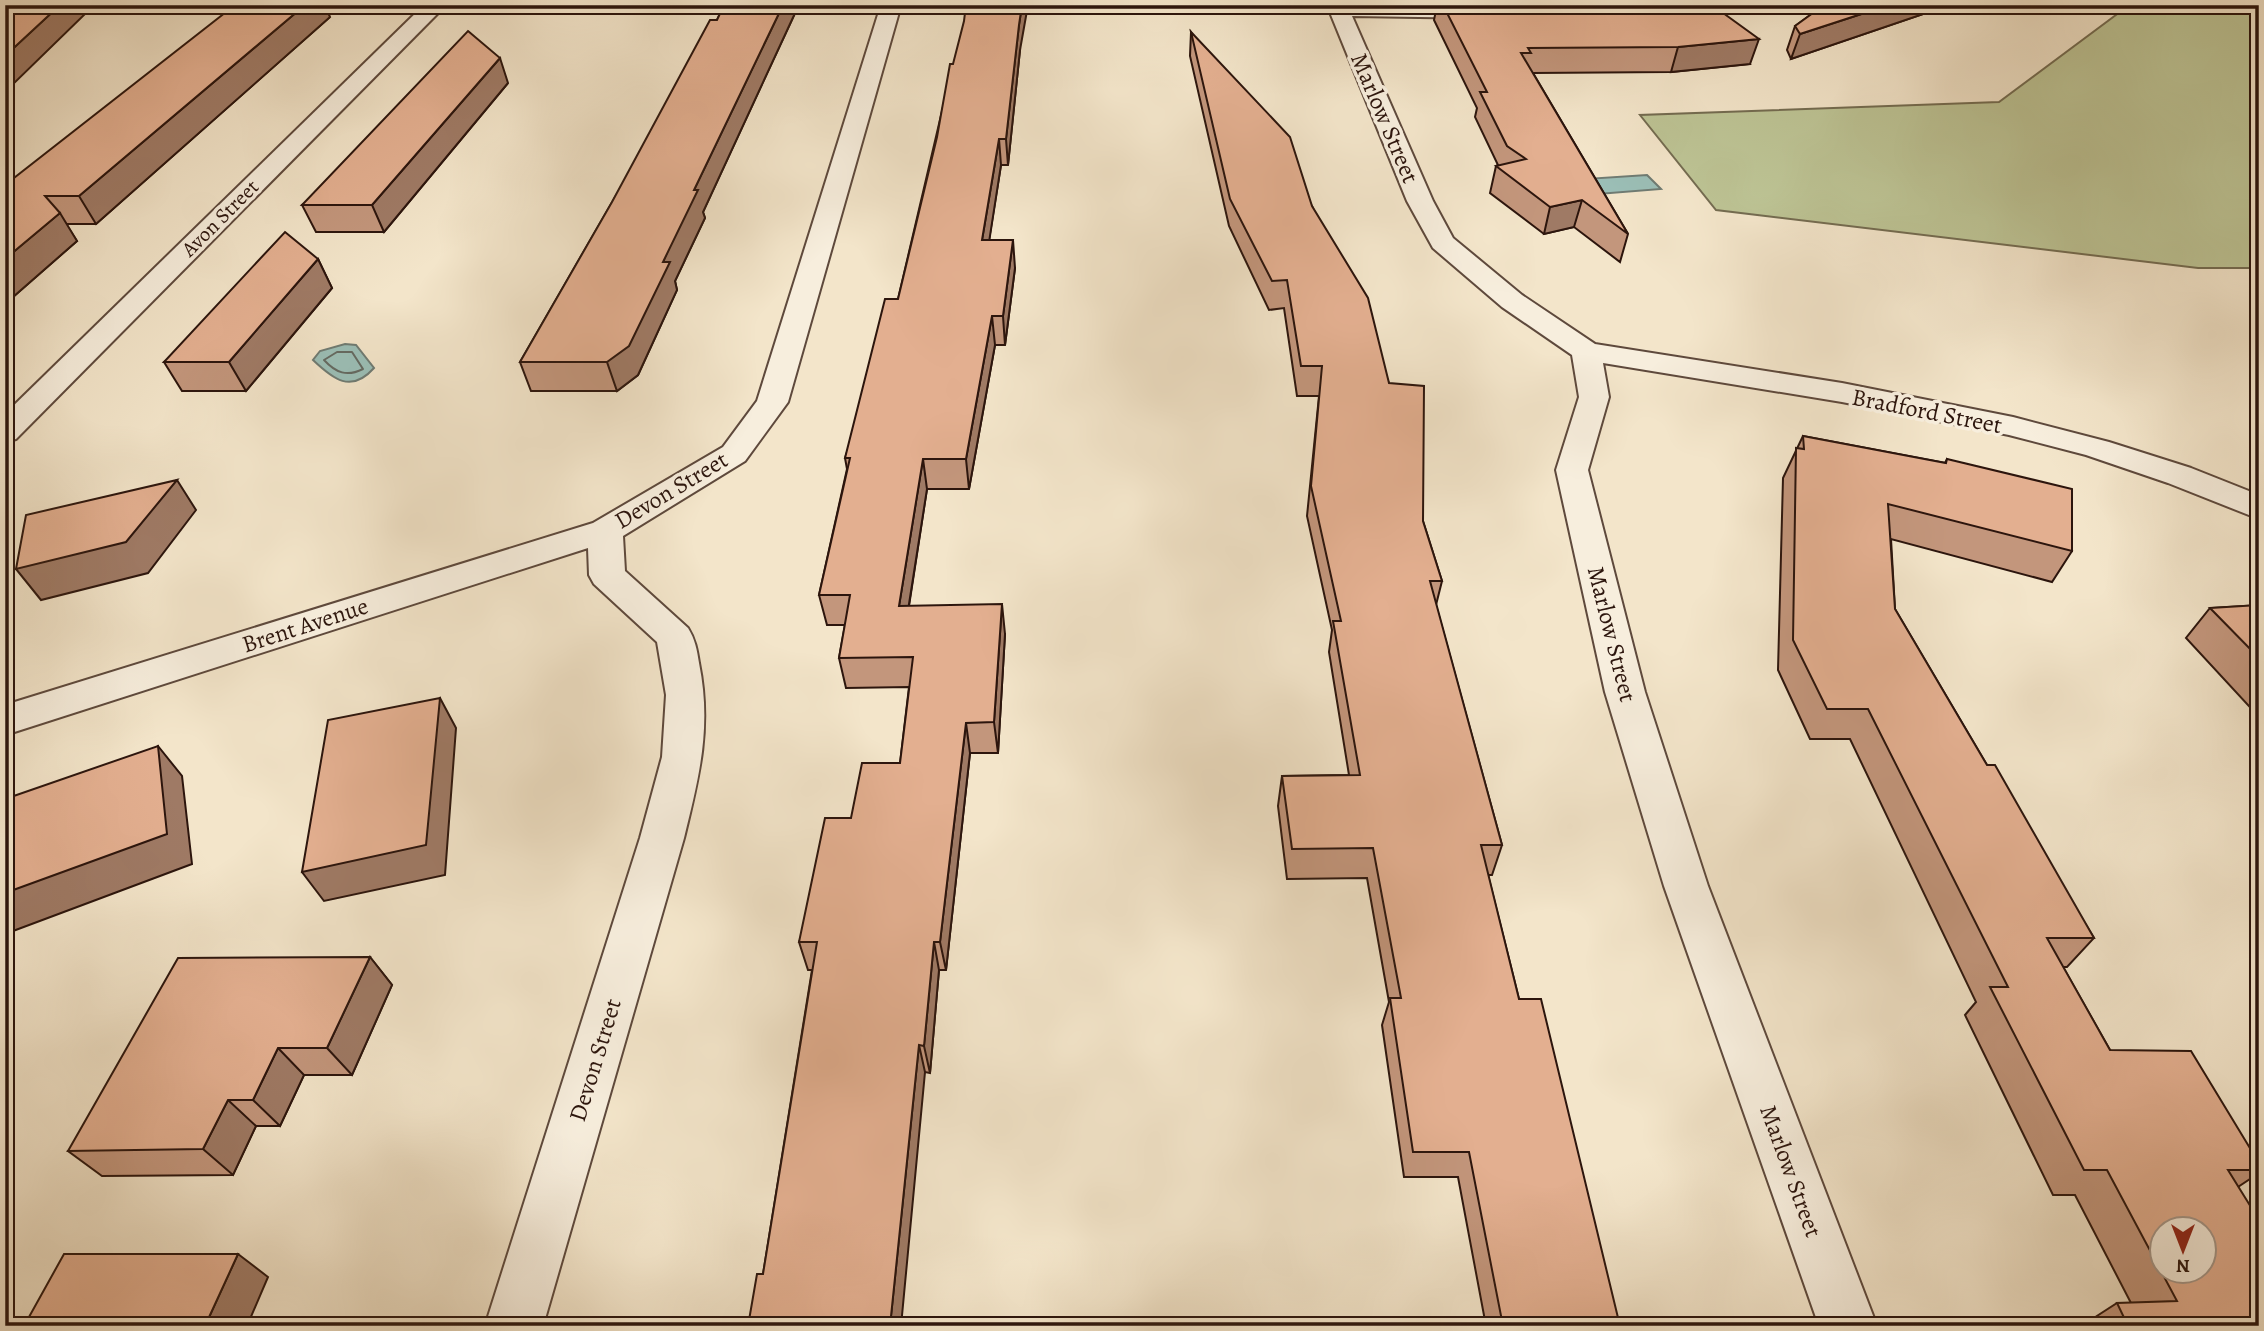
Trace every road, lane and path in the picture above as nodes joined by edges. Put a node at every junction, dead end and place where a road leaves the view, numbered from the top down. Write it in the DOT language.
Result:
graph roads {
  1 [pos="436,5"];
  2 [pos="891,5"];
  3 [pos="1337,8"];
  4 [pos="1502,12"];
  5 [pos="1586,351"];
  6 [pos="5,432"];
  7 [pos="2259,508"];
  8 [pos="605,530"];
  9 [pos="5,720"];
  10 [pos="514,1326"];
  11 [pos="1849,1326"];
  1 -- 6 [label="street, Avon Street"];
  2 -- 8 [label="street, Devon Street"];
  3 -- 4 [label="street"];
  3 -- 5 [label="street, Marlow Street"];
  5 -- 7 [label="street, Bradford Street"];
  5 -- 11 [label="street, Marlow Street"];
  8 -- 9 [label="street, Brent Avenue"];
  8 -- 10 [label="street, Devon Street"];
}
